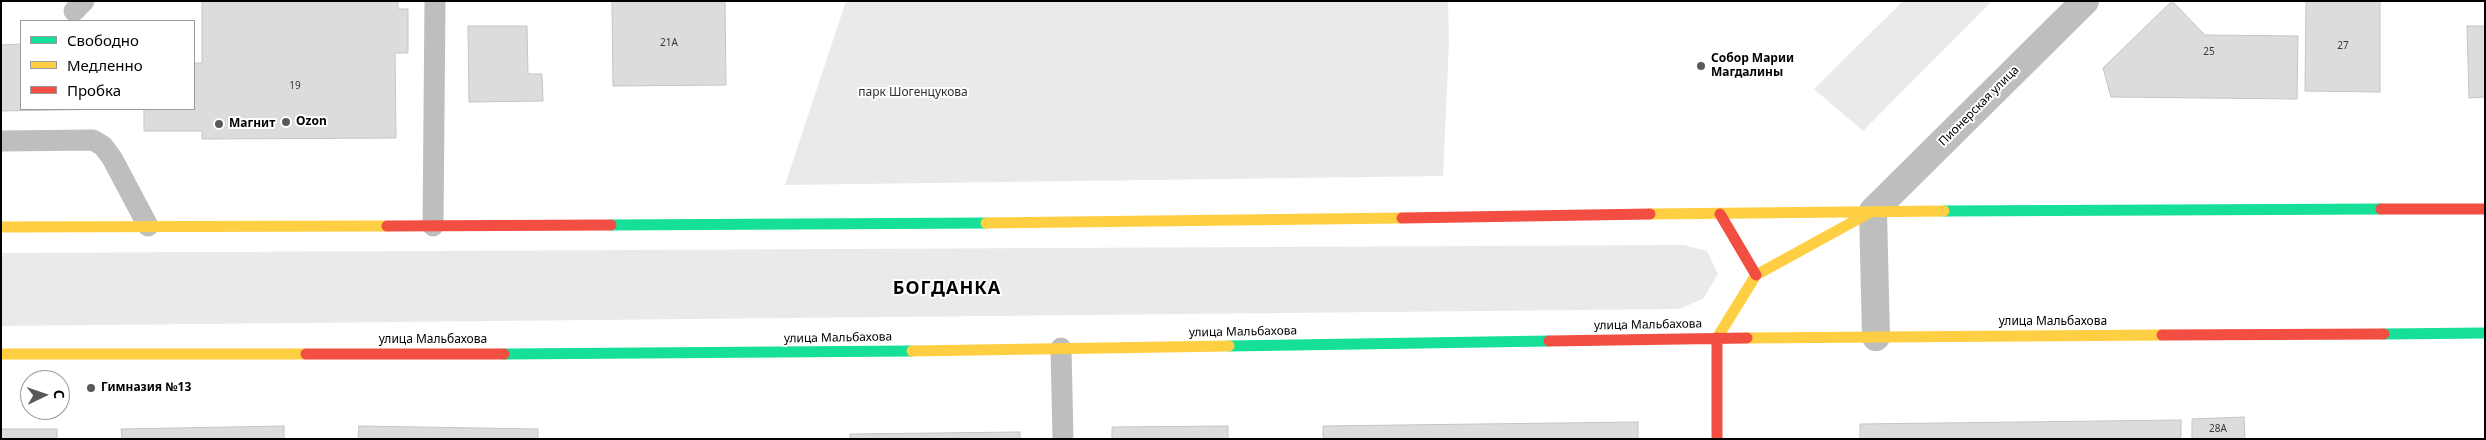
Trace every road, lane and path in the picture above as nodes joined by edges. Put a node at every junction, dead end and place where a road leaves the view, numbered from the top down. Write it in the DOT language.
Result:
graph roads {
  1 [pos="435,1"];
  2 [pos="2085,1"];
  3 [pos="1,141"];
  4 [pos="2485,209"];
  5 [pos="1873,211"];
  6 [pos="1720,214"];
  7 [pos="1,226"];
  8 [pos="148,226"];
  9 [pos="433,226"];
  10 [pos="1756,276"];
  11 [pos="2485,333"];
  12 [pos="1876,337"];
  13 [pos="1717,338"];
  14 [pos="1061,348"];
  15 [pos="1,354"];
  16 [pos="1064,439"];
  17 [pos="1717,439"];
  1 -- 9 [label="lane"];
  2 -- 5 [label="street, Пионерская улица"];
  3 -- 8 [label="lane"];
  4 -- 5 [label="main road"];
  5 -- 6 [label="main road"];
  5 -- 10 [label="main road"];
  5 -- 12 [label="street"];
  6 -- 9 [label="main road"];
  6 -- 10 [label="main road"];
  7 -- 8 [label="main road"];
  8 -- 9 [label="main road"];
  10 -- 13 [label="main road"];
  11 -- 12 [label="main road, улица Мальбахова"];
  12 -- 13 [label="main road, улица Мальбахова"];
  13 -- 14 [label="main road, улица Мальбахова"];
  13 -- 17 [label="main road"];
  14 -- 15 [label="main road, улица Мальбахова"];
  14 -- 16 [label="lane"];
}
